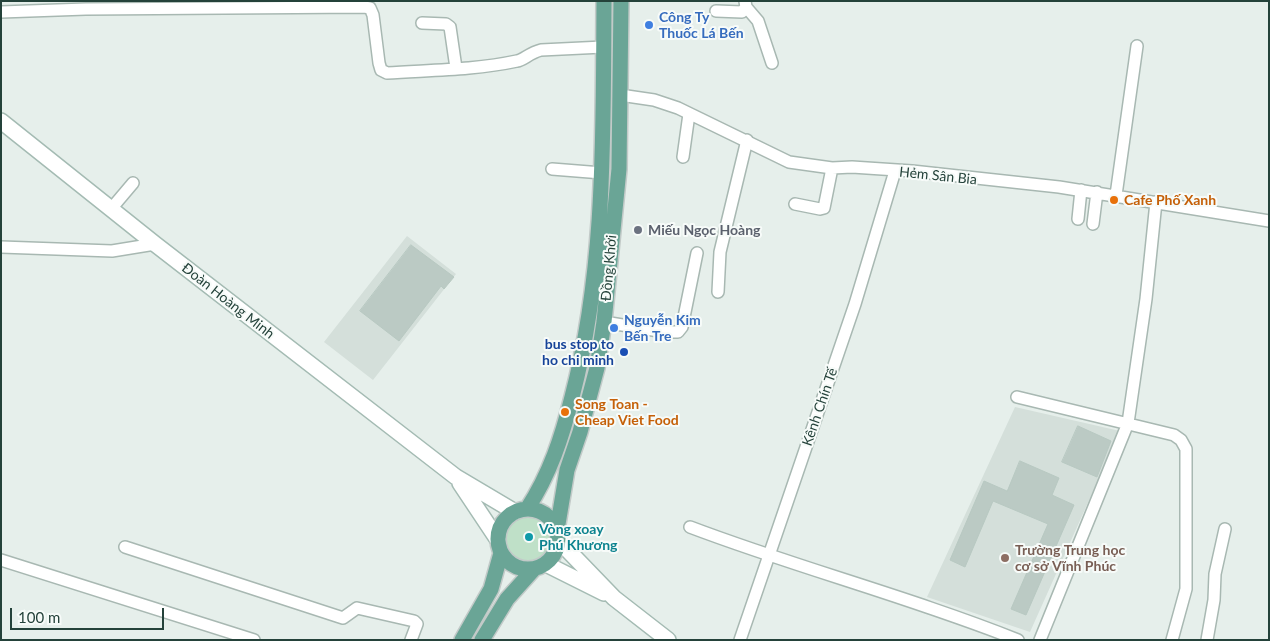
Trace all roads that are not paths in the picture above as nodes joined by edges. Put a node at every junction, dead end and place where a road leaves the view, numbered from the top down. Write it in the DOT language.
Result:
graph roads {
  1 [pos="604,1"];
  2 [pos="621,1"];
  3 [pos="746,4"];
  4 [pos="716,11"];
  5 [pos="1,12"];
  6 [pos="422,23"];
  7 [pos="1137,46"];
  8 [pos="603,47"];
  9 [pos="772,63"];
  10 [pos="456,68"];
  11 [pos="620,95"];
  12 [pos="689,114"];
  13 [pos="1,122"];
  14 [pos="747,140"];
  15 [pos="683,157"];
  16 [pos="619,168"];
  17 [pos="832,168"];
  18 [pos="552,169"];
  19 [pos="603,170"];
  20 [pos="895,171"];
  21 [pos="133,183"];
  22 [pos="1081,190"];
  23 [pos="1097,192"];
  24 [pos="1116,195"];
  25 [pos="1156,202"];
  26 [pos="795,204"];
  27 [pos="112,209"];
  28 [pos="1078,218"];
  29 [pos="1269,221"];
  30 [pos="1093,224"];
  31 [pos="155,244"];
  32 [pos="1,247"];
  33 [pos="697,253"];
  34 [pos="718,292"];
  35 [pos="604,322"];
  36 [pos="1018,397"];
  37 [pos="1128,422"];
  38 [pos="565,426"];
  39 [pos="580,432"];
  40 [pos="456,477"];
  41 [pos="521,510"];
  42 [pos="690,527"];
  43 [pos="1225,529"];
  44 [pos="558,536"];
  45 [pos="125,547"];
  46 [pos="500,547"];
  47 [pos="768,556"];
  48 [pos="1,560"];
  49 [pos="540,567"];
  50 [pos="614,598"];
  51 [pos="1013,639"];
  52 [pos="254,640"];
  53 [pos="411,640"];
  54 [pos="462,640"];
  55 [pos="482,640"];
  56 [pos="668,640"];
  57 [pos="740,640"];
  58 [pos="1040,640"];
  59 [pos="1172,640"];
  60 [pos="1208,640"];
  1 -- 8 [label="main road, Đồng Khởi"];
  2 -- 11 [label="main road, Đồng Khởi"];
  3 -- 4 [label="street"];
  3 -- 9 [label="street"];
  5 -- 10 [label="street"];
  6 -- 10 [label="street"];
  7 -- 24 [label="street"];
  8 -- 10 [label="street"];
  8 -- 19 [label="main road, Đồng Khởi"];
  11 -- 12 [label="street, Hẻm Sân Bia"];
  11 -- 16 [label="main road, Đồng Khởi"];
  12 -- 14 [label="street, Hẻm Sân Bia"];
  12 -- 15 [label="street"];
  13 -- 27 [label="main road, Đoàn Hoàng Minh"];
  14 -- 17 [label="street, Hẻm Sân Bia"];
  14 -- 34 [label="street"];
  16 -- 19 [label="main road"];
  16 -- 35 [label="main road, Đồng Khởi"];
  17 -- 20 [label="street, Hẻm Sân Bia"];
  17 -- 26 [label="street"];
  18 -- 19 [label="street"];
  19 -- 38 [label="main road, Đồng Khởi"];
  20 -- 22 [label="street, Hẻm Sân Bia"];
  20 -- 47 [label="street, Kênh Chín Tế"];
  21 -- 27 [label="street"];
  22 -- 23 [label="street, Hẻm Sân Bia"];
  22 -- 28 [label="street"];
  23 -- 24 [label="street, Hẻm Sân Bia"];
  23 -- 30 [label="street"];
  24 -- 25 [label="street, Hẻm Sân Bia"];
  25 -- 29 [label="street, Hẻm Sân Bia"];
  25 -- 37 [label="street"];
  27 -- 31 [label="main road, Đoàn Hoàng Minh"];
  31 -- 32 [label="street"];
  31 -- 40 [label="main road, Đoàn Hoàng Minh"];
  33 -- 35 [label="street"];
  35 -- 39 [label="main road, Đồng Khởi"];
  36 -- 37 [label="street"];
  37 -- 58 [label="street"];
  37 -- 59 [label="street"];
  38 -- 39 [label="main road"];
  38 -- 41 [label="main road, Đồng Khởi"];
  39 -- 44 [label="main road, Đồng Khởi"];
  40 -- 41 [label="main road, Đoàn Hoàng Minh"];
  40 -- 46 [label="main road, Đoàn Hoàng Minh"];
  41 -- 44 [label="main road"];
  41 -- 46 [label="main road"];
  42 -- 47 [label="street"];
  43 -- 60 [label="street"];
  44 -- 49 [label="main road"];
  44 -- 50 [label="main road"];
  45 -- 53 [label="street"];
  46 -- 49 [label="main road"];
  46 -- 54 [label="main road"];
  47 -- 51 [label="street"];
  47 -- 57 [label="street, Kênh Chín Tế"];
  48 -- 52 [label="street"];
  49 -- 50 [label="main road"];
  49 -- 55 [label="main road"];
  50 -- 56 [label="main road"];
}
